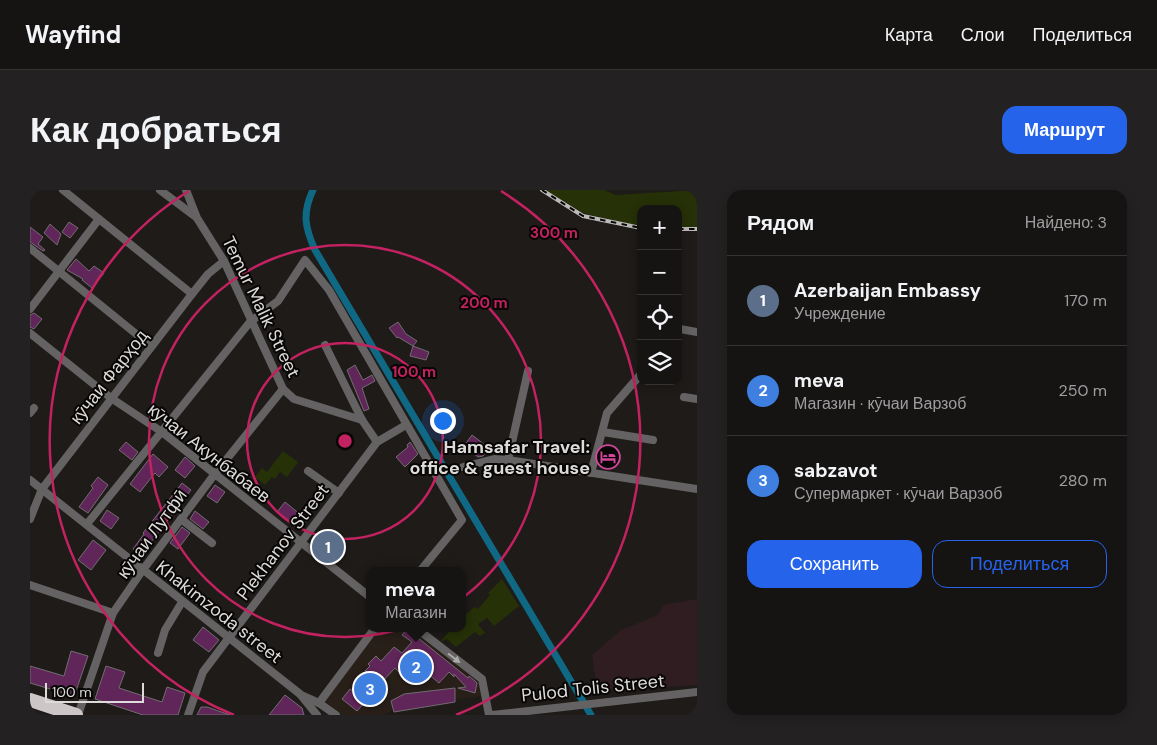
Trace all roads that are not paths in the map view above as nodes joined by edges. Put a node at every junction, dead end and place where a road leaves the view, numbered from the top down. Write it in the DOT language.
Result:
graph roads {
  1 [pos="63,190"];
  2 [pos="160,190"];
  3 [pos="186,190"];
  4 [pos="197,218"];
  5 [pos="99,219"];
  6 [pos="30,248"];
  7 [pos="224,261"];
  8 [pos="59,270"];
  9 [pos="192,294"];
  10 [pos="30,309"];
  11 [pos="250,322"];
  12 [pos="682,329"];
  13 [pos="697,332"];
  14 [pos="30,333"];
  15 [pos="325,345"];
  16 [pos="152,346"];
  17 [pos="528,371"];
  18 [pos="637,379"];
  19 [pos="283,389"];
  20 [pos="684,397"];
  21 [pos="111,398"];
  22 [pos="697,399"];
  23 [pos="362,420"];
  24 [pos="406,424"];
  25 [pos="162,432"];
  26 [pos="604,432"];
  27 [pos="654,440"];
  28 [pos="378,442"];
  29 [pos="508,460"];
  30 [pos="463,467"];
  31 [pos="308,471"];
  32 [pos="591,473"];
  33 [pos="214,475"];
  34 [pos="30,480"];
  35 [pos="42,489"];
  36 [pos="697,489"];
  37 [pos="339,493"];
  38 [pos="30,519"];
  39 [pos="181,519"];
  40 [pos="87,524"];
  41 [pos="301,543"];
  42 [pos="212,544"];
  43 [pos="423,567"];
  44 [pos="142,571"];
  45 [pos="30,585"];
  46 [pos="366,594"];
  47 [pos="182,602"];
  48 [pos="113,613"];
  49 [pos="372,632"];
  50 [pos="421,632"];
  51 [pos="229,638"];
  52 [pos="158,653"];
  53 [pos="697,692"];
  54 [pos="300,694"];
  55 [pos="30,700"];
  56 [pos="319,703"];
  57 [pos="30,706"];
  58 [pos="57,715"];
  59 [pos="77,715"];
  60 [pos="188,715"];
  61 [pos="317,715"];
  62 [pos="336,715"];
  63 [pos="491,715"];
  1 -- 5 [label="street"];
  2 -- 4 [label="street"];
  3 -- 4 [label="street, Temur Malik Street"];
  4 -- 7 [label="street, Temur Malik Street"];
  5 -- 8 [label="street"];
  5 -- 9 [label="street"];
  6 -- 8 [label="street"];
  7 -- 9 [label="street, кӯчаи Фарҳод"];
  7 -- 11 [label="street, Temur Malik Street"];
  8 -- 10 [label="street"];
  8 -- 16 [label="street"];
  9 -- 16 [label="street, кӯчаи Фарҳод"];
  11 -- 19 [label="street, Temur Malik Street"];
  11 -- 24 [label="street"];
  11 -- 25 [label="street"];
  12 -- 13 [label="street"];
  14 -- 21 [label="street, кӯчаи Акунбабаев"];
  15 -- 23 [label="street"];
  16 -- 21 [label="street, кӯчаи Фарҳод"];
  17 -- 29 [label="street"];
  18 -- 26 [label="street"];
  19 -- 23 [label="street, Temur Malik Street"];
  19 -- 33 [label="street, кӯчаи Лутфӣ"];
  20 -- 22 [label="street"];
  21 -- 25 [label="street, кӯчаи Акунбабаев"];
  21 -- 35 [label="street, кӯчаи Фарҳод"];
  23 -- 28 [label="street"];
  24 -- 28 [label="street, Plekhanov Street"];
  24 -- 43 [label="street"];
  25 -- 33 [label="street, кӯчаи Акунбабаев"];
  25 -- 40 [label="street"];
  26 -- 27 [label="street"];
  26 -- 32 [label="street"];
  28 -- 37 [label="street, Plekhanov Street"];
  29 -- 30 [label="street"];
  29 -- 32 [label="street"];
  31 -- 37 [label="street"];
  32 -- 36 [label="street"];
  33 -- 39 [label="street, кӯчаи Лутфӣ"];
  33 -- 41 [label="street, кӯчаи Акунбабаев"];
  34 -- 35 [label="street, Khakimzoda street"];
  35 -- 38 [label="street, кӯчаи Фарҳод"];
  35 -- 40 [label="street, Khakimzoda street"];
  37 -- 41 [label="street, Plekhanov Street"];
  39 -- 42 [label="street"];
  39 -- 44 [label="street, кӯчаи Лутфӣ"];
  40 -- 44 [label="street, Khakimzoda street"];
  41 -- 46 [label="street, кӯчаи Акунбабаев"];
  41 -- 51 [label="street, Plekhanov Street"];
  44 -- 47 [label="street, Khakimzoda street"];
  44 -- 48 [label="street, кӯчаи Лутфӣ"];
  45 -- 48 [label="street"];
  47 -- 51 [label="street, Khakimzoda street"];
  47 -- 52 [label="street"];
  48 -- 59 [label="street, кӯчаи Лутфӣ"];
  49 -- 56 [label="street"];
  50 -- 63 [label="street, one-way"];
  51 -- 54 [label="street, Khakimzoda street"];
  51 -- 60 [label="street, Plekhanov Street"];
  53 -- 63 [label="street, Pulod Tolis Street"];
  54 -- 56 [label="street"];
  54 -- 61 [label="street, Khakimzoda street"];
  55 -- 59 [label="highway"];
  56 -- 62 [label="street"];
  57 -- 58 [label="highway"];
}
